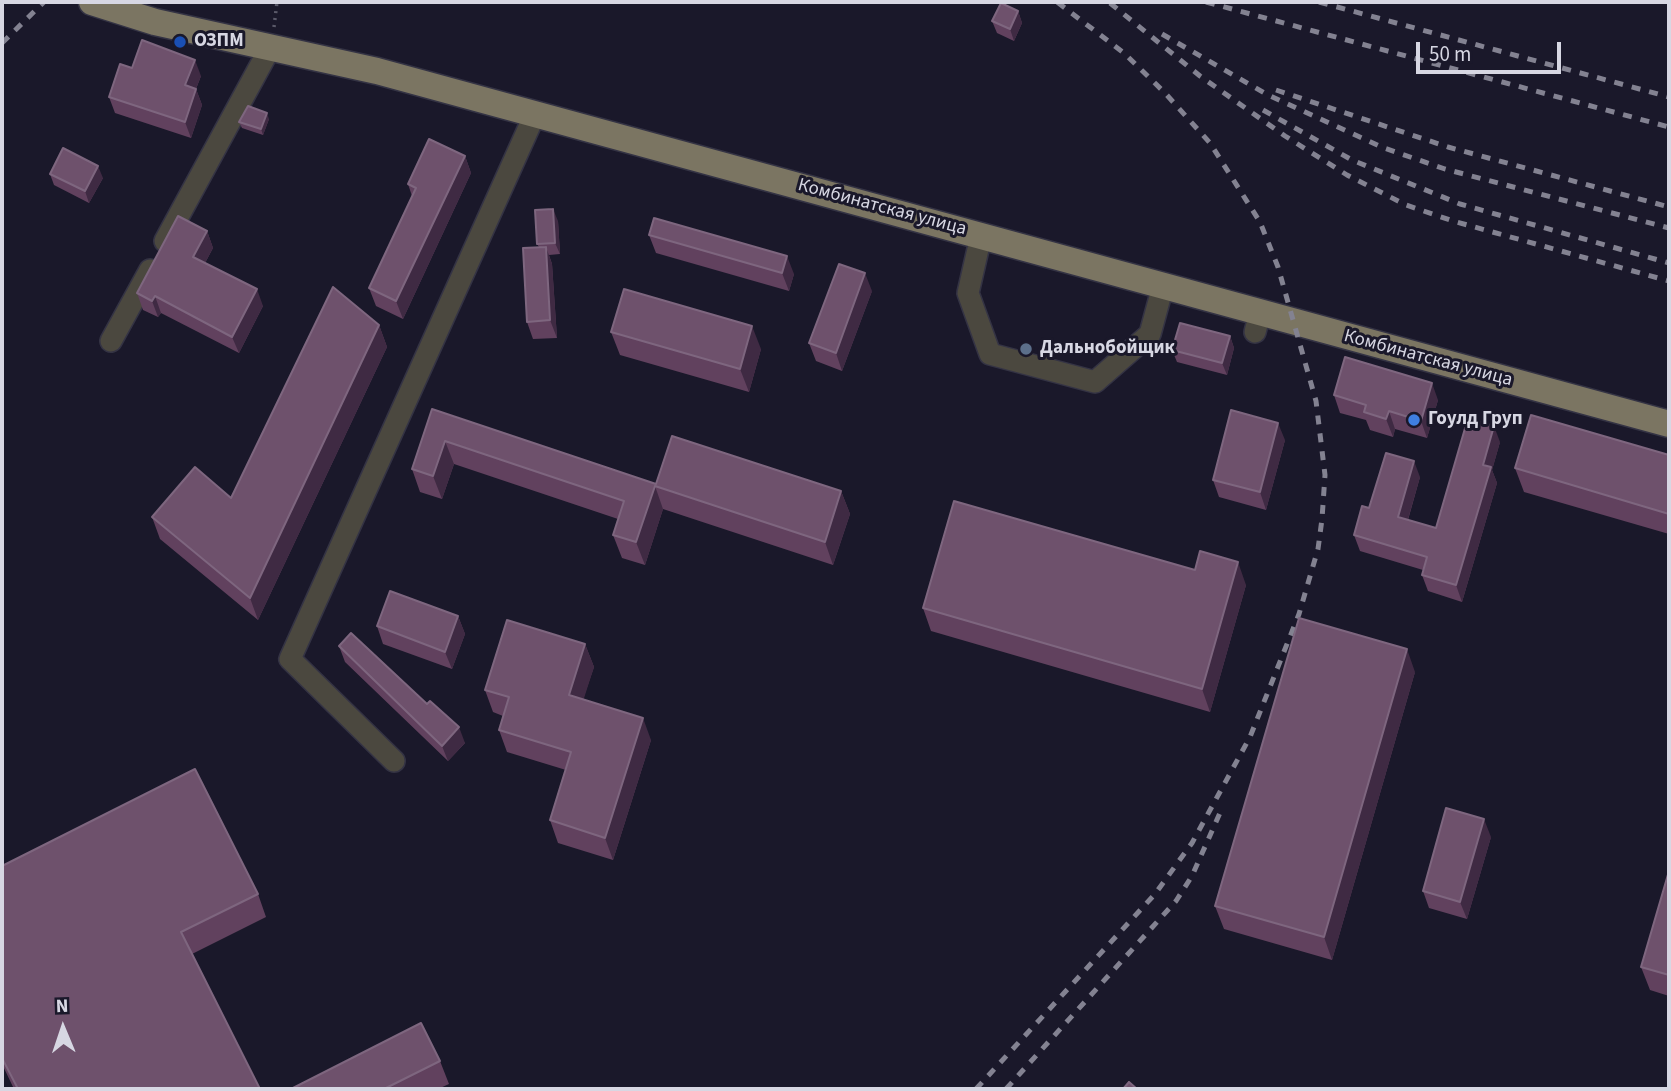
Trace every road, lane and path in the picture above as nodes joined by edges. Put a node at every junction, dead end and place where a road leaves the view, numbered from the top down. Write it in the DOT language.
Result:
graph roads {
  1 [pos="92,2"];
  2 [pos="271,46"];
  3 [pos="535,114"];
  4 [pos="981,236"];
  5 [pos="1163,286"];
  6 [pos="111,341"];
  7 [pos="1669,424"];
  8 [pos="394,761"];
  1 -- 2 [label="main road, Комбинатская улица"];
  2 -- 3 [label="main road, Комбинатская улица"];
  2 -- 6 [label="street"];
  3 -- 4 [label="main road, Комбинатская улица"];
  3 -- 8 [label="street"];
  4 -- 5 [label="main road, Комбинатская улица"];
  4 -- 5 [label="street"];
  5 -- 7 [label="main road, Комбинатская улица"];
}
